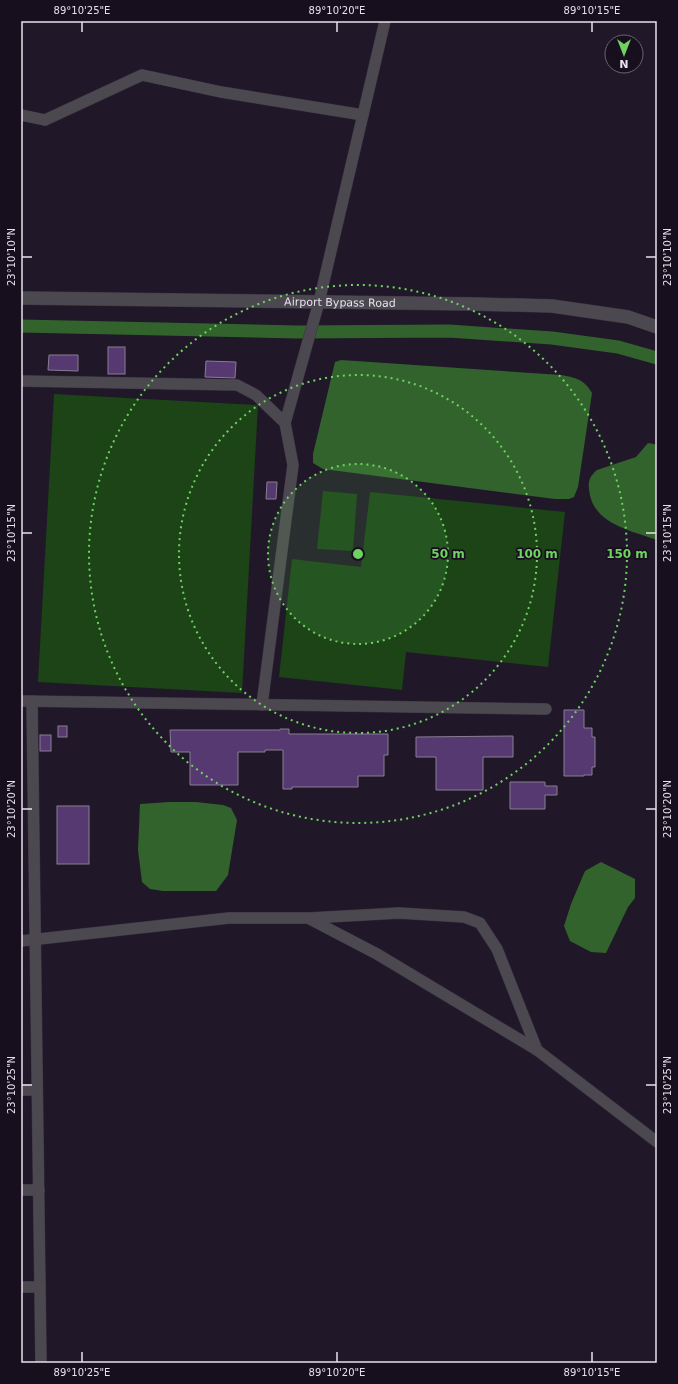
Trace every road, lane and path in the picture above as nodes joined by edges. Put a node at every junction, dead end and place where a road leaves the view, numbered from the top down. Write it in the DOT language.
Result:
graph roads {
  1 [pos="385,21"];
  2 [pos="21,115"];
  3 [pos="363,115"];
  4 [pos="21,298"];
  5 [pos="319,302"];
  6 [pos="657,327"];
  7 [pos="21,381"];
  8 [pos="285,423"];
  9 [pos="26,701"];
  10 [pos="262,705"];
  11 [pos="546,709"];
  12 [pos="308,918"];
  13 [pos="36,940"];
  14 [pos="21,941"];
  15 [pos="537,1050"];
  16 [pos="21,1090"];
  17 [pos="38,1090"];
  18 [pos="657,1142"];
  19 [pos="21,1190"];
  20 [pos="39,1190"];
  21 [pos="21,1287"];
  22 [pos="40,1287"];
  23 [pos="41,1363"];
  1 -- 3 [label="street"];
  2 -- 3 [label="street"];
  3 -- 5 [label="street"];
  4 -- 5 [label="street, Airport Bypass Road"];
  5 -- 6 [label="street, Airport Bypass Road"];
  5 -- 8 [label="street"];
  7 -- 8 [label="street"];
  8 -- 10 [label="street"];
  9 -- 10 [label="street"];
  9 -- 13 [label="street"];
  10 -- 11 [label="street"];
  12 -- 13 [label="street"];
  12 -- 15 [label="street"];
  12 -- 15 [label="street"];
  13 -- 14 [label="street"];
  13 -- 17 [label="street"];
  15 -- 18 [label="street"];
  16 -- 17 [label="street"];
  17 -- 20 [label="street"];
  19 -- 20 [label="street"];
  20 -- 22 [label="street"];
  21 -- 22 [label="street"];
  22 -- 23 [label="street"];
}
